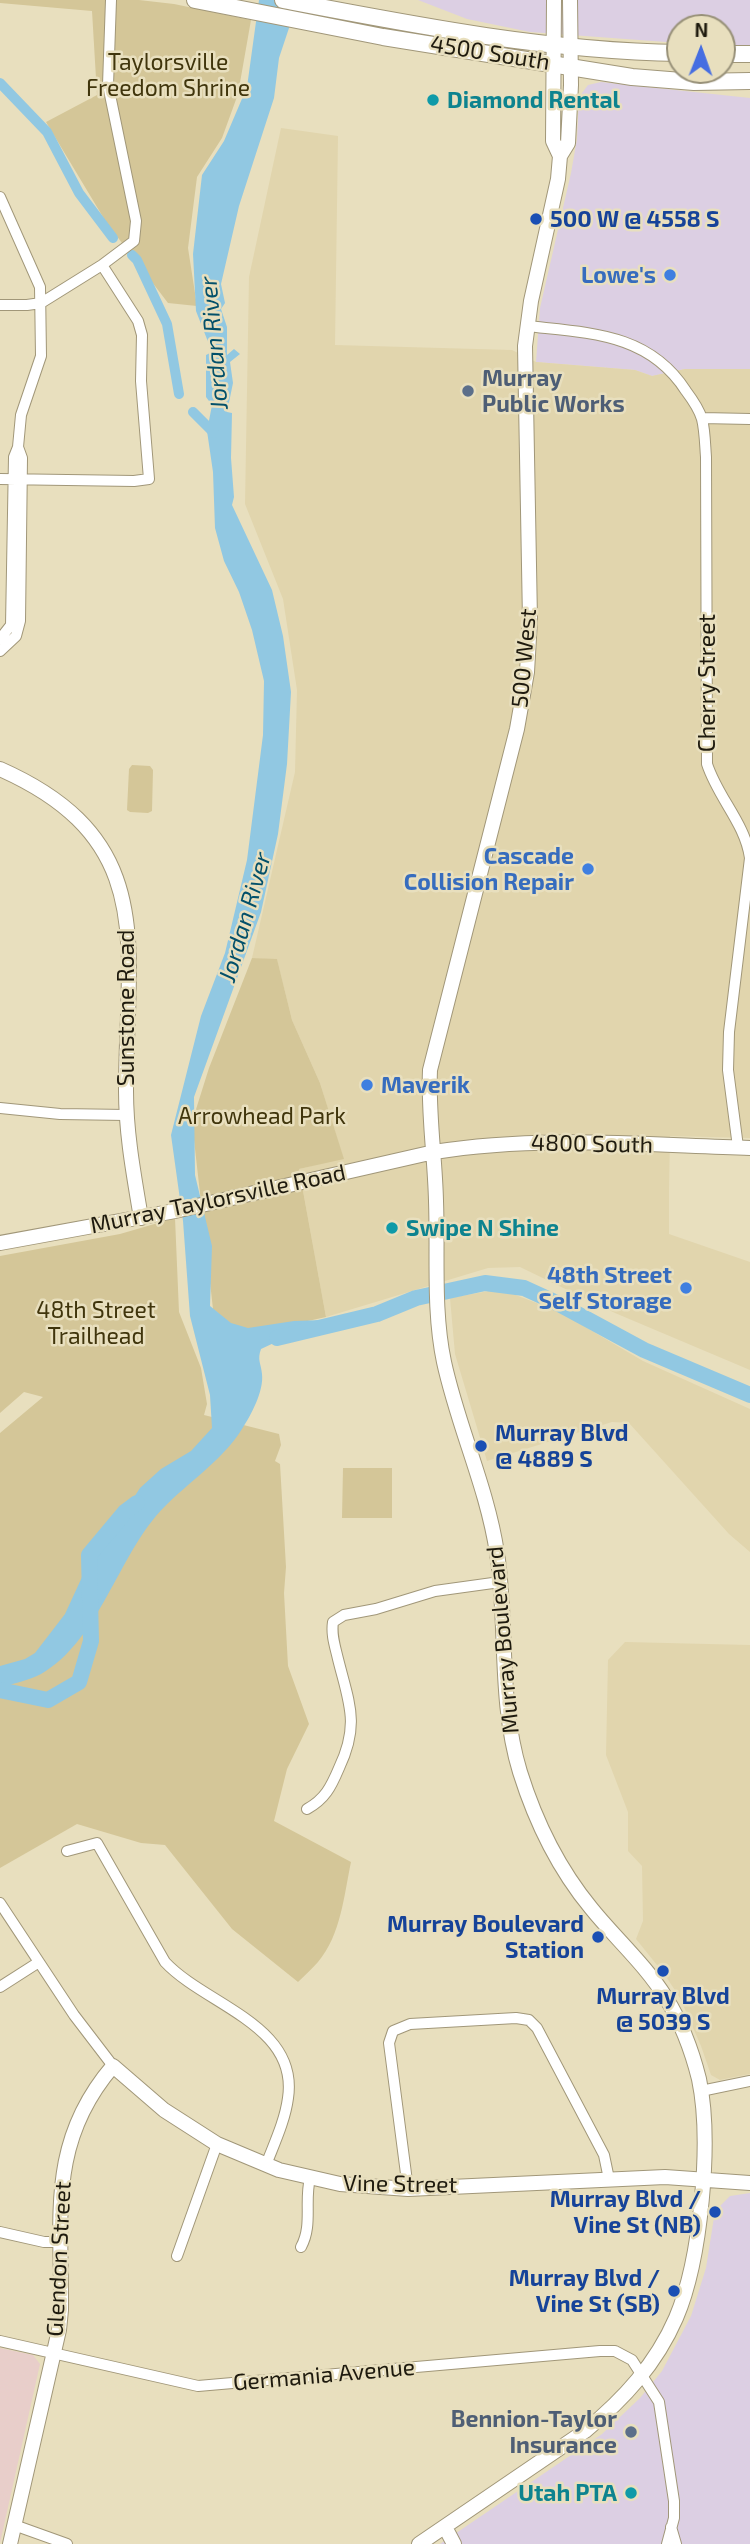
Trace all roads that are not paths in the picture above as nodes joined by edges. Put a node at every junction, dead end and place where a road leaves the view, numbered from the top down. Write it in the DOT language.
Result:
graph roads {
  1 [pos="111,0"];
  2 [pos="195,0"];
  3 [pos="283,0"];
  4 [pos="555,0"];
  5 [pos="570,0"];
  6 [pos="554,45"];
  7 [pos="570,47"];
  8 [pos="666,52"];
  9 [pos="554,62"];
  10 [pos="571,65"];
  11 [pos="750,81"];
  12 [pos="560,156"];
  13 [pos="0,197"];
  14 [pos="102,265"];
  15 [pos="41,303"];
  16 [pos="0,305"];
  17 [pos="527,326"];
  18 [pos="702,418"];
  19 [pos="750,419"];
  20 [pos="0,479"];
  21 [pos="18,479"];
  22 [pos="0,639"];
  23 [pos="0,651"];
  24 [pos="0,769"];
  25 [pos="0,1108"];
  26 [pos="126,1115"];
  27 [pos="744,1147"];
  28 [pos="435,1152"];
  29 [pos="141,1218"];
  30 [pos="0,1243"];
  31 [pos="500,1582"];
  32 [pos="307,1809"];
  33 [pos="67,1851"];
  34 [pos="0,1903"];
  35 [pos="39,1962"];
  36 [pos="0,1987"];
  37 [pos="113,2066"];
  38 [pos="750,2081"];
  39 [pos="701,2091"];
  40 [pos="217,2144"];
  41 [pos="266,2165"];
  42 [pos="310,2178"];
  43 [pos="609,2179"];
  44 [pos="702,2180"];
  45 [pos="750,2183"];
  46 [pos="408,2189"];
  47 [pos="0,2232"];
  48 [pos="61,2242"];
  49 [pos="301,2247"];
  50 [pos="177,2256"];
  51 [pos="0,2341"];
  52 [pos="53,2354"];
  53 [pos="643,2375"];
  54 [pos="14,2525"];
  55 [pos="445,2527"];
  56 [pos="671,2527"];
  57 [pos="9,2544"];
  58 [pos="67,2544"];
  59 [pos="419,2544"];
  60 [pos="454,2544"];
  61 [pos="667,2544"];
  62 [pos="676,2544"];
  1 -- 14 [label="street"];
  2 -- 9 [label="main road, 4500 South"];
  3 -- 6 [label="main road, 4500 South"];
  4 -- 6 [label="main road, 500 West"];
  5 -- 7 [label="main road, 500 West"];
  6 -- 7 [label="main road, 4500 South"];
  6 -- 9 [label="main road, 500 West"];
  7 -- 8 [label="main road, 4500 South"];
  7 -- 10 [label="main road, 500 West"];
  9 -- 10 [label="main road, 4500 South"];
  9 -- 12 [label="main road, 500 West"];
  10 -- 11 [label="main road, 4500 South"];
  10 -- 12 [label="main road, 500 West"];
  12 -- 17 [label="main road, 500 West"];
  13 -- 15 [label="street"];
  14 -- 15 [label="street"];
  14 -- 21 [label="street"];
  15 -- 16 [label="street"];
  15 -- 21 [label="street"];
  17 -- 18 [label="street, Cherry Street"];
  17 -- 28 [label="main road, 500 West"];
  18 -- 19 [label="street"];
  18 -- 27 [label="street, Cherry Street"];
  20 -- 21 [label="street"];
  21 -- 22 [label="street"];
  21 -- 23 [label="street"];
  24 -- 26 [label="main road, Sunstone Road"];
  25 -- 26 [label="street"];
  26 -- 29 [label="main road, Sunstone Road"];
  27 -- 28 [label="main road, 4800 South"];
  28 -- 29 [label="main road, Murray Taylorsville Road"];
  28 -- 31 [label="main road, Murray Boulevard"];
  29 -- 30 [label="main road, Murray Taylorsville Road"];
  31 -- 32 [label="street"];
  31 -- 39 [label="main road, Murray Boulevard"];
  33 -- 41 [label="street"];
  34 -- 35 [label="street, Vine Street"];
  35 -- 36 [label="street"];
  35 -- 37 [label="street, Vine Street"];
  37 -- 40 [label="main road, Vine Street"];
  37 -- 48 [label="main road, Glendon Street"];
  38 -- 39 [label="street"];
  39 -- 44 [label="main road, Murray Boulevard"];
  40 -- 41 [label="main road, Vine Street"];
  40 -- 50 [label="street"];
  41 -- 42 [label="main road, Vine Street"];
  42 -- 46 [label="main road, Vine Street"];
  42 -- 49 [label="street"];
  43 -- 44 [label="main road, Vine Street"];
  43 -- 46 [label="main road, Vine Street"];
  43 -- 46 [label="street"];
  44 -- 45 [label="main road, Vine Street"];
  44 -- 53 [label="main road, Murray Boulevard"];
  47 -- 48 [label="street"];
  48 -- 52 [label="main road, Glendon Street"];
  51 -- 52 [label="street, Germania Avenue"];
  52 -- 53 [label="street, Germania Avenue"];
  52 -- 54 [label="main road, Glendon Street"];
  53 -- 55 [label="main road, Murray Boulevard"];
  53 -- 56 [label="street"];
  54 -- 57 [label="main road, Glendon Street"];
  54 -- 58 [label="street"];
  55 -- 59 [label="main road, Murray Boulevard"];
  55 -- 60 [label="main road"];
  56 -- 61 [label="street"];
  56 -- 62 [label="street"];
}
